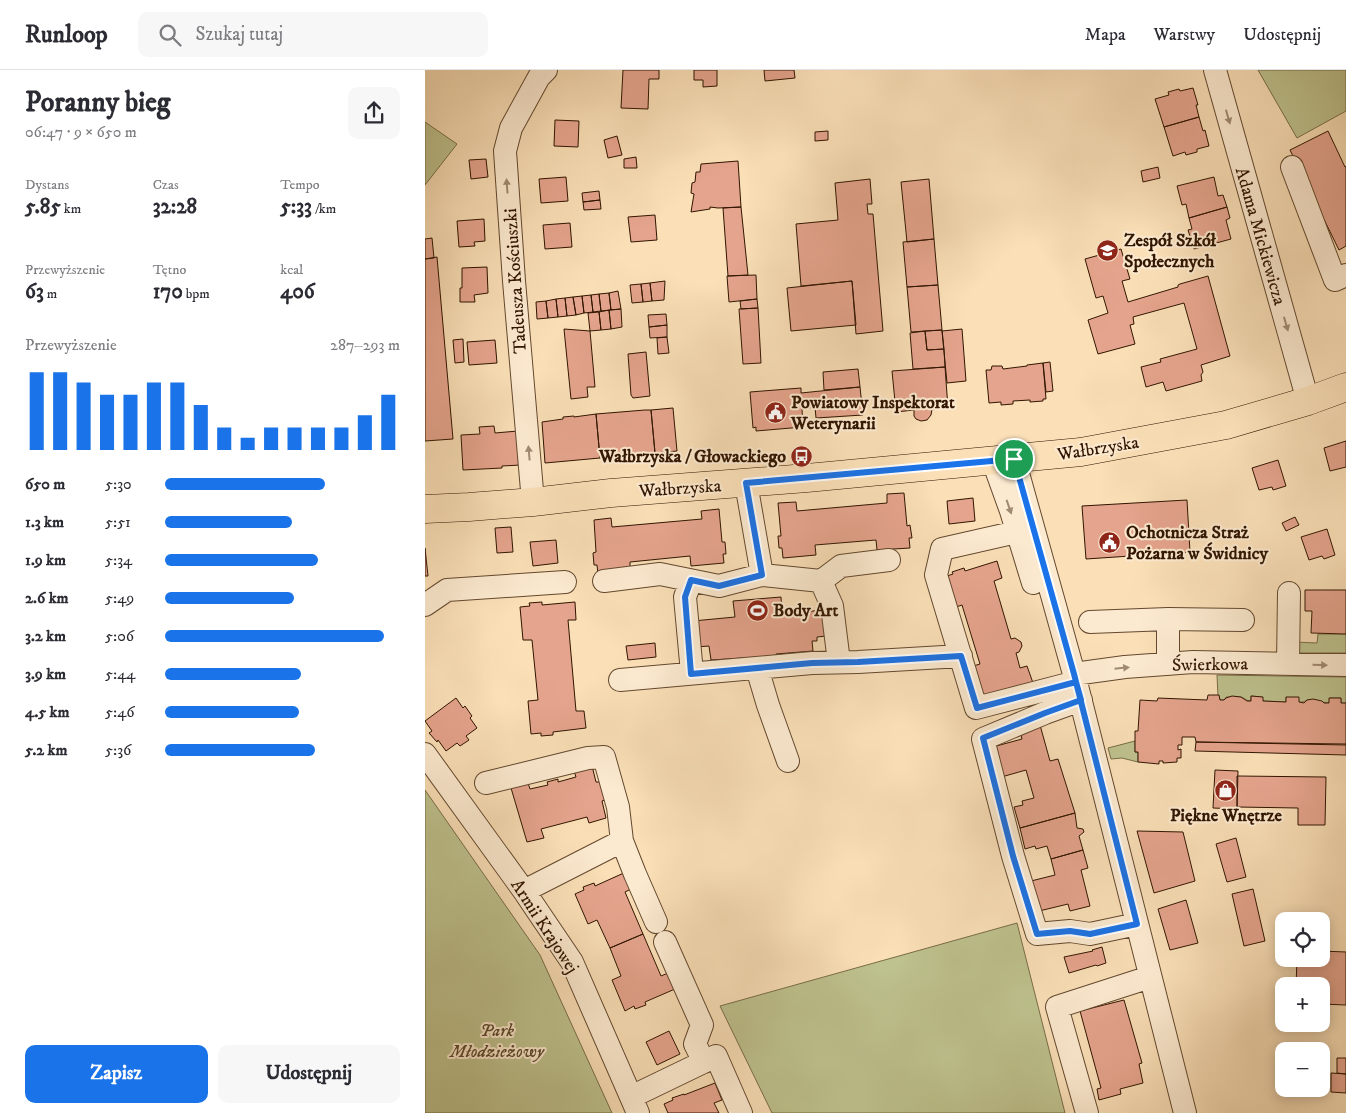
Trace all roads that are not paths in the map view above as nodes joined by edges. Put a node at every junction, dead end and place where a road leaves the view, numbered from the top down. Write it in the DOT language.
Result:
graph roads {
  1 [pos="546,70"];
  2 [pos="1215,70"];
  3 [pos="1292,167"];
  4 [pos="1346,275"];
  5 [pos="1346,387"];
  6 [pos="1308,401"];
  7 [pos="1003,460"];
  8 [pos="746,483"];
  9 [pos="533,502"];
  10 [pos="425,509"];
  11 [pos="1017,532"];
  12 [pos="889,560"];
  13 [pos="762,575"];
  14 [pos="691,580"];
  15 [pos="603,581"];
  16 [pos="821,581"];
  17 [pos="565,582"];
  18 [pos="1289,593"];
  19 [pos="425,606"];
  20 [pos="1168,619"];
  21 [pos="1243,620"];
  22 [pos="1090,622"];
  23 [pos="1068,652"];
  24 [pos="961,656"];
  25 [pos="839,662"];
  26 [pos="1168,664"];
  27 [pos="1287,664"];
  28 [pos="1346,665"];
  29 [pos="757,668"];
  30 [pos="691,674"];
  31 [pos="620,680"];
  32 [pos="1077,685"];
  33 [pos="425,754"];
  34 [pos="788,761"];
  35 [pos="486,783"];
  36 [pos="622,841"];
  37 [pos="524,891"];
  38 [pos="656,922"];
  39 [pos="1137,924"];
  40 [pos="665,942"];
  41 [pos="1151,977"];
  42 [pos="704,1062"];
  43 [pos="634,1105"];
  44 [pos="741,1113"];
  45 [pos="1087,1113"];
  46 [pos="1185,1113"];
  9 -- 1 [label="street, Tadeusza Kościuszki, one-way"];
  2 -- 6 [label="street, Adama Mickiewicza, one-way"];
  3 -- 4 [label="street"];
  5 -- 6 [label="main road, Wałbrzyska"];
  6 -- 7 [label="main road, Wałbrzyska"];
  7 -- 8 [label="main road, Wałbrzyska"];
  7 -- 11 [label="street, one-way"];
  7 -- 23 [label="street"];
  8 -- 9 [label="main road, Wałbrzyska"];
  8 -- 13 [label="street"];
  9 -- 10 [label="main road, Wałbrzyska"];
  11 -- 23 [label="street"];
  11 -- 24 [label="street"];
  12 -- 16 [label="street"];
  13 -- 14 [label="street"];
  13 -- 16 [label="street"];
  14 -- 15 [label="street"];
  14 -- 30 [label="street"];
  16 -- 25 [label="street"];
  17 -- 19 [label="street"];
  18 -- 27 [label="street"];
  20 -- 21 [label="street"];
  20 -- 22 [label="street"];
  20 -- 26 [label="street"];
  23 -- 32 [label="street"];
  24 -- 25 [label="street"];
  24 -- 32 [label="street"];
  25 -- 29 [label="street"];
  26 -- 27 [label="street, Świerkowa"];
  32 -- 26 [label="street, Świerkowa, one-way"];
  27 -- 28 [label="street, Świerkowa, one-way"];
  29 -- 30 [label="street"];
  29 -- 34 [label="street"];
  30 -- 31 [label="street"];
  32 -- 39 [label="street"];
  32 -- 39 [label="street"];
  33 -- 37 [label="street, Armii Krajowej"];
  35 -- 36 [label="street"];
  36 -- 37 [label="street"];
  36 -- 38 [label="street"];
  37 -- 43 [label="street, Armii Krajowej"];
  39 -- 41 [label="street"];
  40 -- 42 [label="street"];
  41 -- 45 [label="street"];
  41 -- 46 [label="street"];
  42 -- 43 [label="street"];
  42 -- 44 [label="street"];
}
